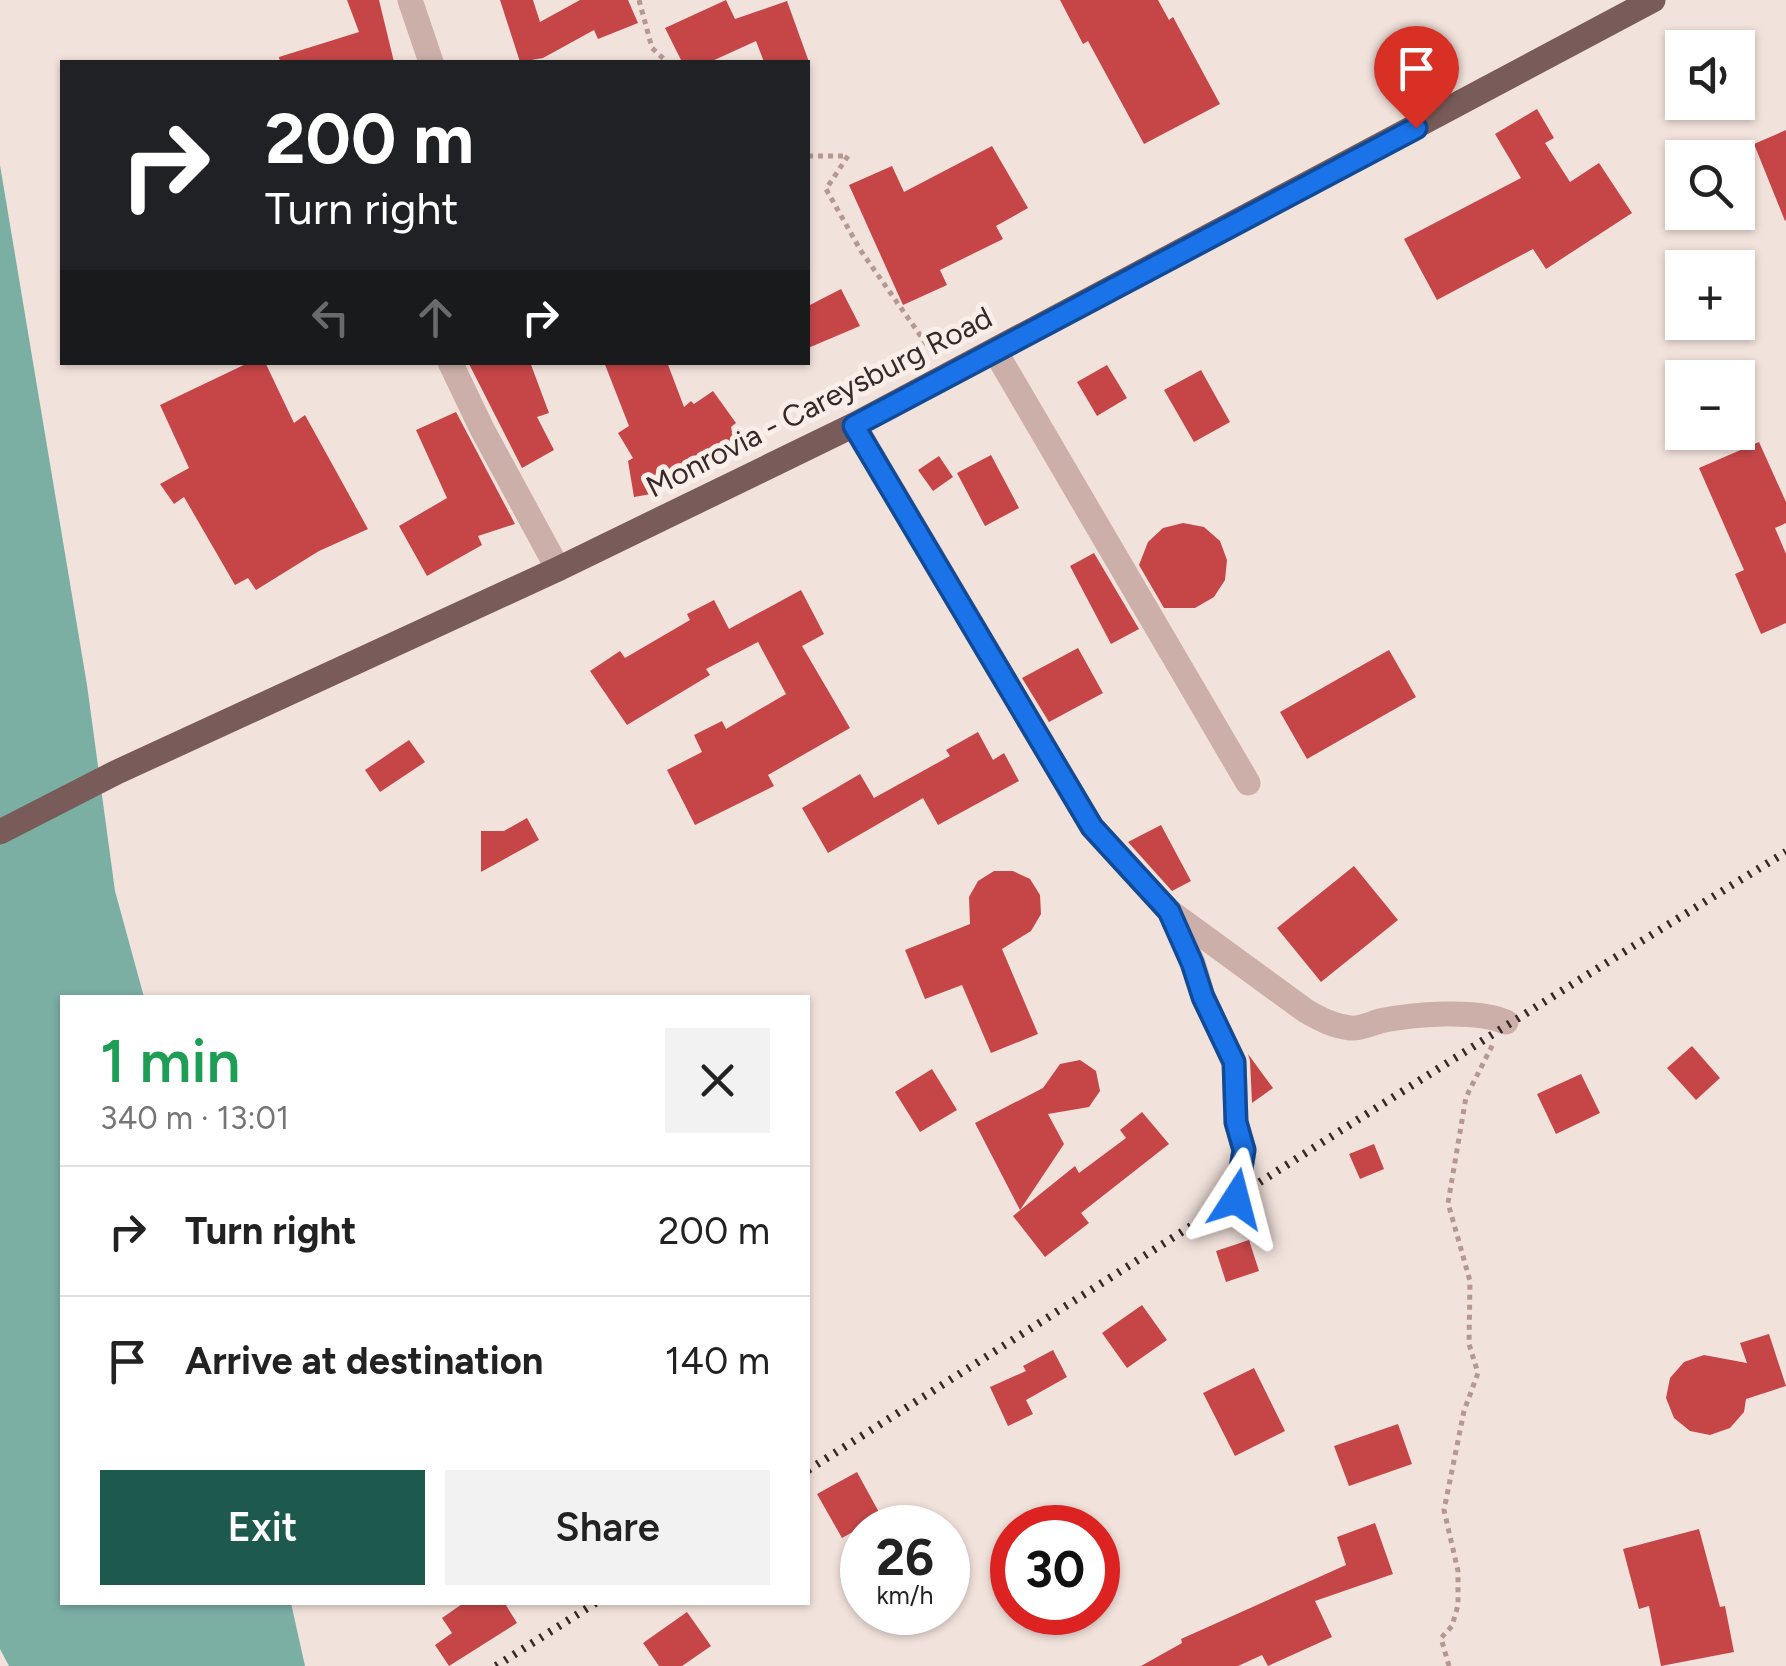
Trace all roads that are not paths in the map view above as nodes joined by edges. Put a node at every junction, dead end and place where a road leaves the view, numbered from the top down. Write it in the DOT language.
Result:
graph roads {
  1 [pos="410,0"];
  2 [pos="1653,0"];
  3 [pos="430,60"];
  4 [pos="995,351"];
  5 [pos="451,365"];
  6 [pos="854,426"];
  7 [pos="558,568"];
  8 [pos="1248,783"];
  9 [pos="0,832"];
  10 [pos="1169,911"];
  11 [pos="1506,1022"];
  12 [pos="1236,1199"];
  1 -- 3 [label="street"];
  2 -- 4 [label="main road, Monrovia - Careysburg Road"];
  4 -- 6 [label="main road, Monrovia - Careysburg Road"];
  4 -- 8 [label="street"];
  5 -- 7 [label="street"];
  6 -- 7 [label="main road, Monrovia - Careysburg Road"];
  6 -- 10 [label="street"];
  7 -- 9 [label="main road, Monrovia - Careysburg Road"];
  10 -- 11 [label="street"];
  10 -- 12 [label="street"];
}
